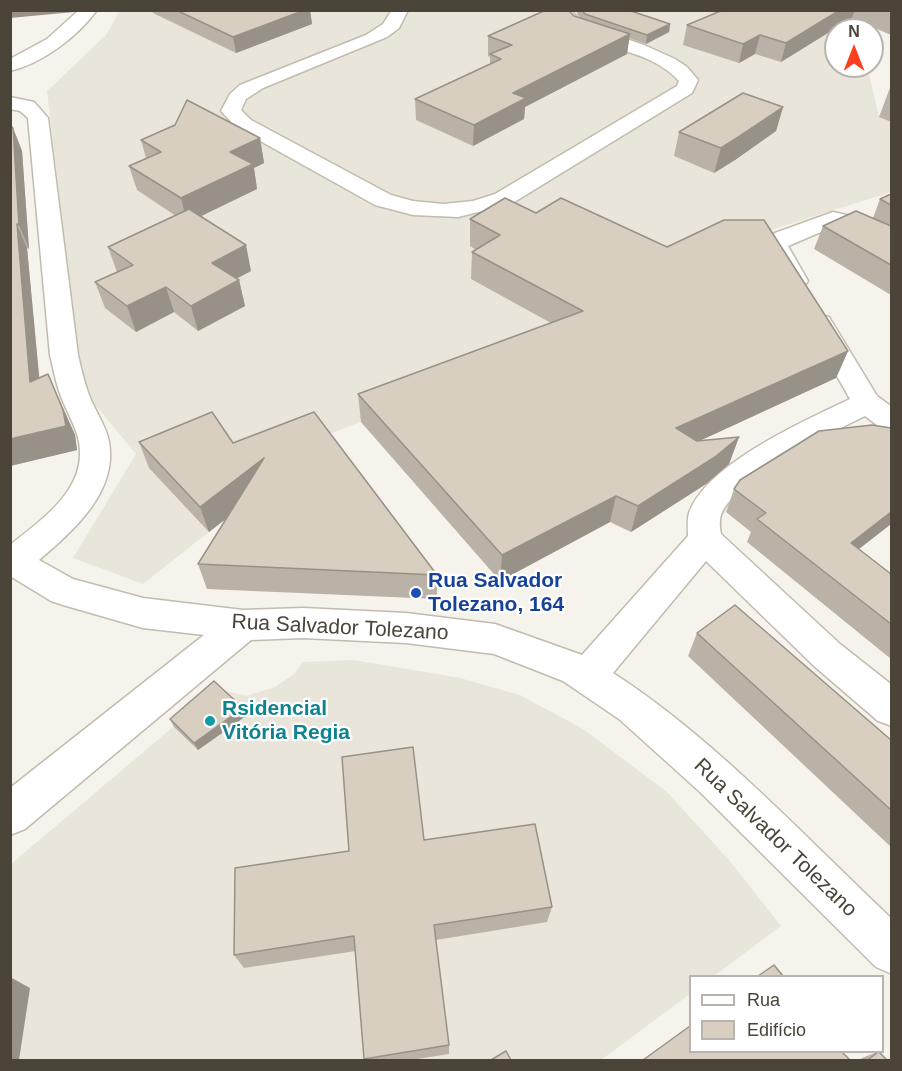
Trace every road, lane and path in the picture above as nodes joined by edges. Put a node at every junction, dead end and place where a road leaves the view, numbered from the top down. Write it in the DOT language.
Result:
graph roads {
  1 [pos="89,10"];
  2 [pos="400,10"];
  3 [pos="558,10"];
  4 [pos="10,66"];
  5 [pos="10,104"];
  6 [pos="891,245"];
  7 [pos="867,404"];
  8 [pos="891,422"];
  9 [pos="705,539"];
  10 [pos="12,560"];
  11 [pos="243,625"];
  12 [pos="587,676"];
  13 [pos="891,709"];
  14 [pos="10,815"];
  15 [pos="891,951"];
  1 -- 4 [label="street"];
  2 -- 3 [label="street"];
  5 -- 10 [label="street"];
  6 -- 7 [label="street"];
  7 -- 8 [label="street"];
  7 -- 9 [label="street"];
  9 -- 12 [label="street"];
  9 -- 13 [label="street"];
  10 -- 11 [label="street, Rua Salvador Tolezano"];
  11 -- 12 [label="street, Rua Salvador Tolezano"];
  11 -- 14 [label="street"];
  12 -- 15 [label="street, Rua Salvador Tolezano"];
}
